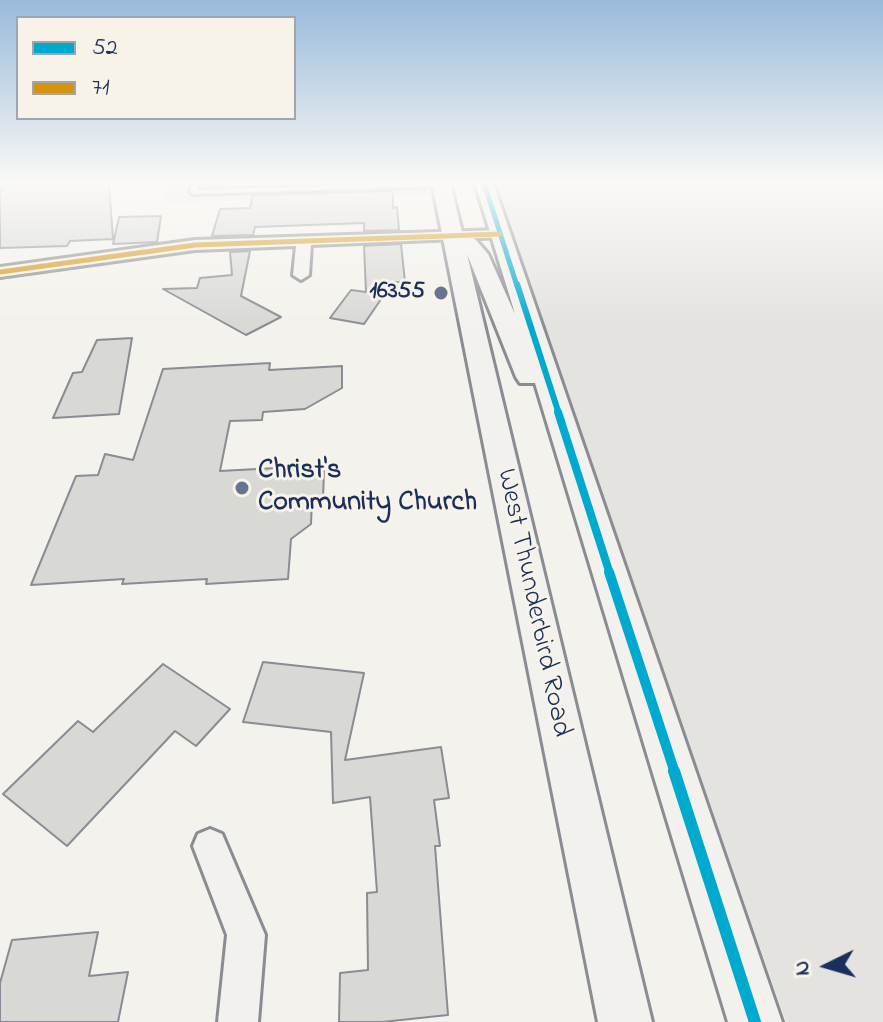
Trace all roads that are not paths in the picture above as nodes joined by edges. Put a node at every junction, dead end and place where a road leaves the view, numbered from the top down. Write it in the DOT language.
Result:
graph roads {
  1 [pos="451,231"];
  2 [pos="499,231"];
  3 [pos="500,234"];
  4 [pos="452,235"];
  5 [pos="304,241"];
  6 [pos="0,272"];
  7 [pos="301,275"];
  8 [pos="559,414"];
  9 [pos="210,846"];
  10 [pos="238,1022"];
  11 [pos="625,1022"];
  12 [pos="755,1022"];
  1 -- 4 [label="main road, West Thunderbird Road"];
  2 -- 3 [label="main road"];
  3 -- 4 [label="street"];
  3 -- 8 [label="main road"];
  4 -- 5 [label="street"];
  4 -- 8 [label="main road"];
  4 -- 11 [label="main road, West Thunderbird Road"];
  5 -- 6 [label="street"];
  5 -- 7 [label="street"];
  8 -- 12 [label="main road"];
  9 -- 10 [label="street"];
}
